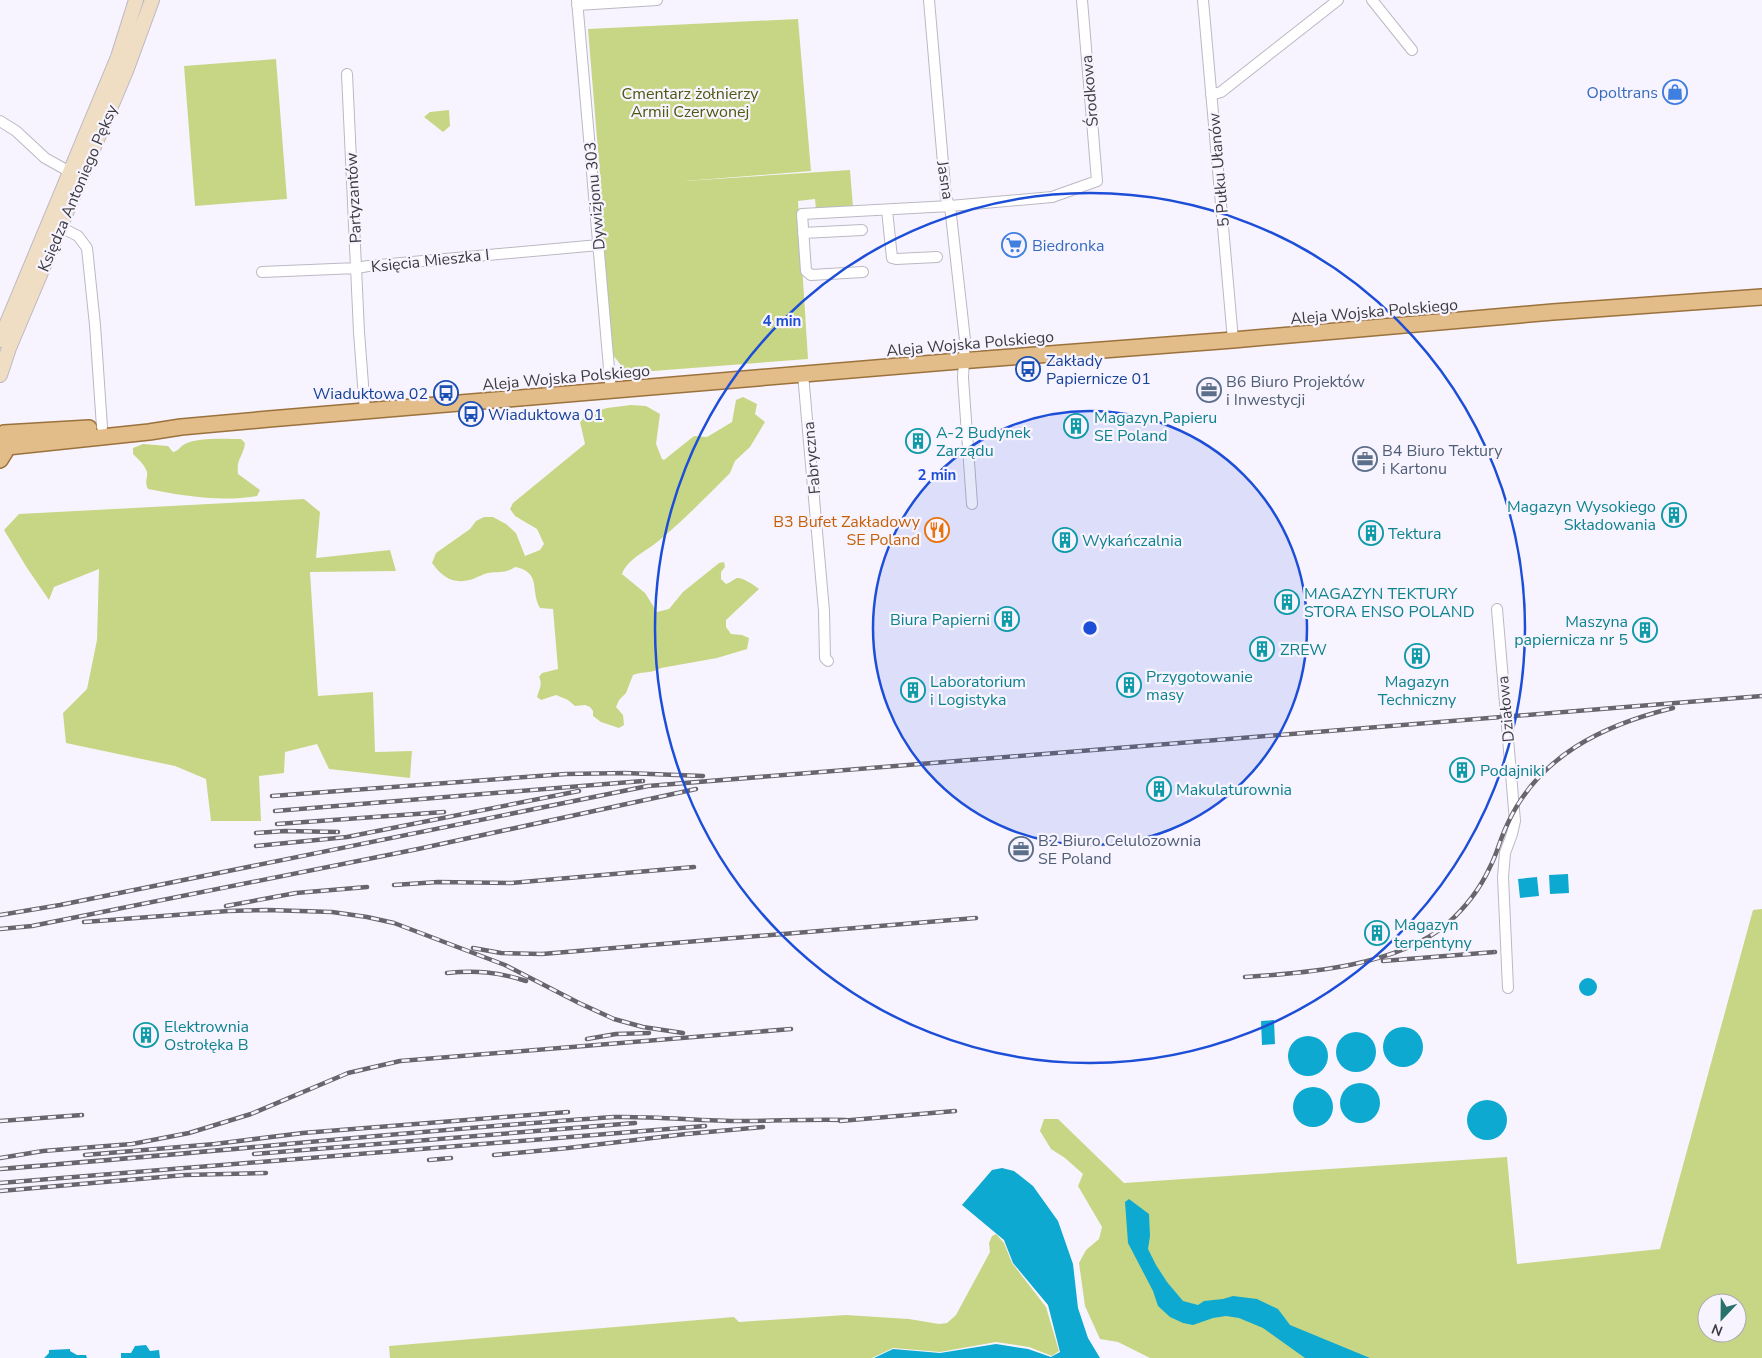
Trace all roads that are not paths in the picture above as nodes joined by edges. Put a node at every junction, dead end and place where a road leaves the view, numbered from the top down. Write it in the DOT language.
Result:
graph roads {
  1 [pos="136,0"];
  2 [pos="152,0"];
  3 [pos="657,0"];
  4 [pos="929,0"];
  5 [pos="1082,0"];
  6 [pos="1203,0"];
  7 [pos="1338,0"];
  8 [pos="1372,0"];
  9 [pos="577,2"];
  10 [pos="1412,50"];
  11 [pos="347,74"];
  12 [pos="1211,95"];
  13 [pos="0,121"];
  14 [pos="70,172"];
  15 [pos="950,206"];
  16 [pos="886,210"];
  17 [pos="60,227"];
  18 [pos="862,230"];
  19 [pos="803,233"];
  20 [pos="599,245"];
  21 [pos="937,257"];
  22 [pos="357,268"];
  23 [pos="262,272"];
  24 [pos="863,272"];
  25 [pos="1762,297"];
  26 [pos="0,340"];
  27 [pos="1233,340"];
  28 [pos="965,360"];
  29 [pos="803,374"];
  30 [pos="0,375"];
  31 [pos="610,391"];
  32 [pos="365,411"];
  33 [pos="102,427"];
  34 [pos="181,427"];
  35 [pos="3,442"];
  36 [pos="972,504"];
  37 [pos="1497,609"];
  38 [pos="828,661"];
  39 [pos="1508,988"];
  1 -- 14 [label="main road, Księdza Antoniego Pęksy"];
  2 -- 17 [label="main road, Księdza Antoniego Pęksy"];
  3 -- 9 [label="street"];
  4 -- 15 [label="street, Jasna"];
  5 -- 15 [label="street, Środkowa"];
  6 -- 12 [label="street, 5 Pułku Ułanów"];
  7 -- 12 [label="street"];
  8 -- 10 [label="street"];
  9 -- 20 [label="street, Dywizjonu 303"];
  11 -- 22 [label="street, Partyzantów"];
  12 -- 27 [label="street, 5 Pułku Ułanów"];
  13 -- 14 [label="street"];
  14 -- 26 [label="main road, Księdza Antoniego Pęksy"];
  15 -- 16 [label="street"];
  15 -- 28 [label="street, Jasna"];
  16 -- 19 [label="street"];
  16 -- 21 [label="street"];
  17 -- 30 [label="main road, Księdza Antoniego Pęksy"];
  17 -- 33 [label="street"];
  18 -- 19 [label="street"];
  19 -- 24 [label="street"];
  20 -- 22 [label="street, Księcia Mieszka I"];
  20 -- 31 [label="street, Dywizjonu 303"];
  22 -- 23 [label="street, Księcia Mieszka I"];
  22 -- 32 [label="street, Partyzantów"];
  25 -- 27 [label="main road, Aleja Wojska Polskiego"];
  27 -- 28 [label="main road, Aleja Wojska Polskiego"];
  28 -- 29 [label="main road, Aleja Wojska Polskiego"];
  28 -- 36 [label="street, Jasna"];
  29 -- 31 [label="main road, Aleja Wojska Polskiego"];
  29 -- 38 [label="street, Fabryczna"];
  31 -- 32 [label="main road, Aleja Wojska Polskiego"];
  32 -- 34 [label="main road, Aleja Wojska Polskiego"];
  33 -- 34 [label="main road, Aleja Wojska Polskiego"];
  33 -- 35 [label="main road, Aleja Wojska Polskiego"];
  34 -- 35 [label="main road, Aleja Wojska Polskiego"];
  37 -- 39 [label="street, Działowa"];
}
